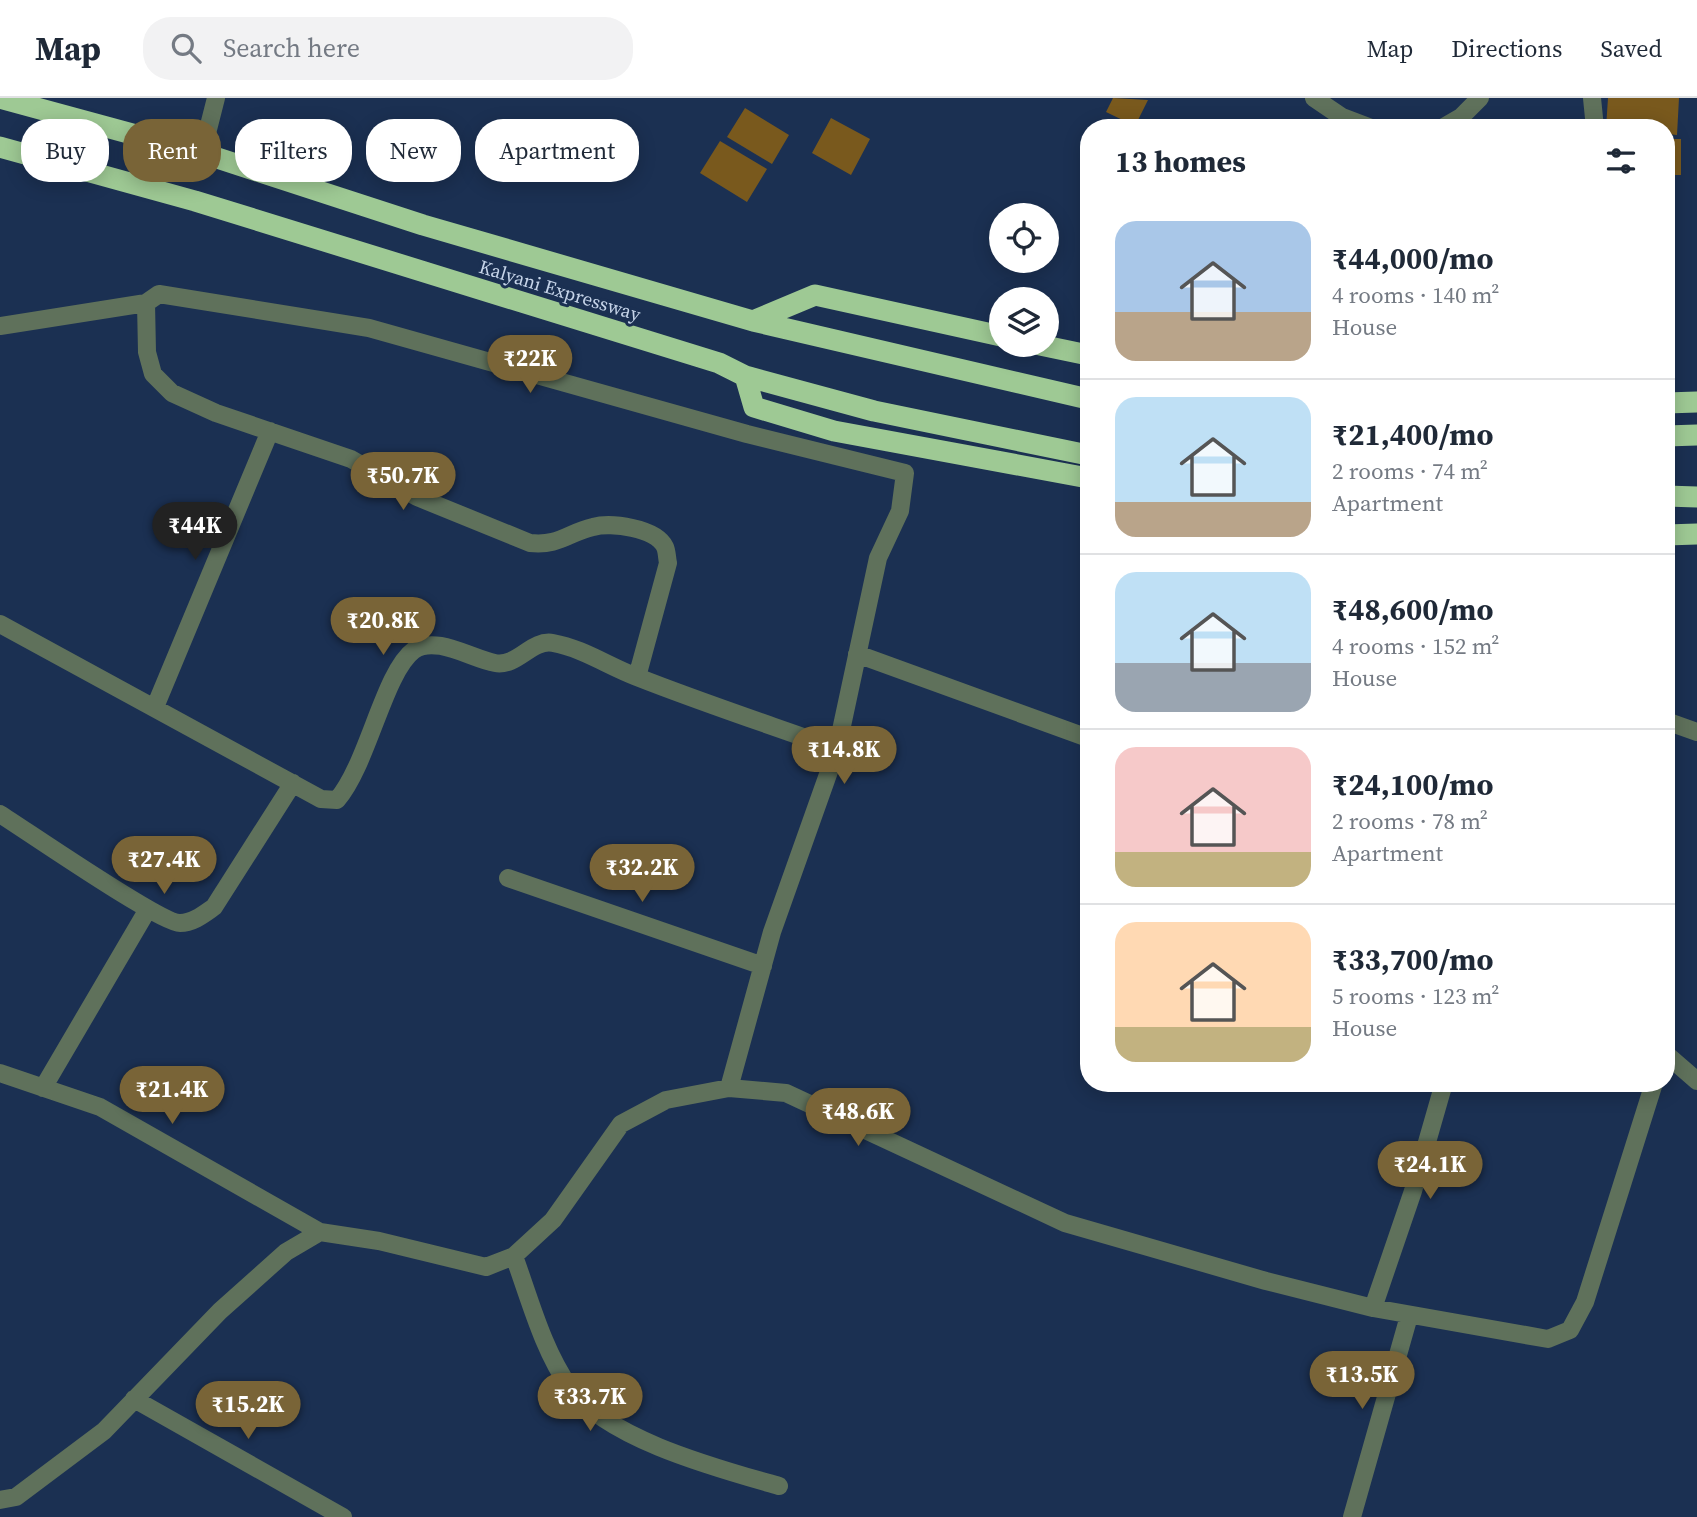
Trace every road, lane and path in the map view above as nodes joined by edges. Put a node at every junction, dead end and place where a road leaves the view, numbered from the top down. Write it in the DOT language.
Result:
graph roads {
  1 [pos="0,98"];
  2 [pos="216,98"];
  3 [pos="1314,98"];
  4 [pos="1480,98"];
  5 [pos="1592,98"];
  6 [pos="211,119"];
  7 [pos="1347,119"];
  8 [pos="1458,119"];
  9 [pos="1594,119"];
  10 [pos="123,131"];
  11 [pos="0,147"];
  12 [pos="221,159"];
  13 [pos="146,303"];
  14 [pos="753,321"];
  15 [pos="0,326"];
  16 [pos="989,333"];
  17 [pos="1059,349"];
  18 [pos="1080,353"];
  19 [pos="745,376"];
  20 [pos="1080,397"];
  21 [pos="1697,402"];
  22 [pos="1675,403"];
  23 [pos="270,431"];
  24 [pos="1697,435"];
  25 [pos="1675,436"];
  26 [pos="1080,453"];
  27 [pos="1080,477"];
  28 [pos="1697,534"];
  29 [pos="1675,535"];
  30 [pos="0,624"];
  31 [pos="857,654"];
  32 [pos="636,677"];
  33 [pos="155,707"];
  34 [pos="1675,723"];
  35 [pos="1697,732"];
  36 [pos="1080,735"];
  37 [pos="837,749"];
  38 [pos="293,783"];
  39 [pos="0,814"];
  40 [pos="508,878"];
  41 [pos="148,909"];
  42 [pos="763,966"];
  43 [pos="1675,1062"];
  44 [pos="0,1073"];
  45 [pos="1697,1081"];
  46 [pos="729,1087"];
  47 [pos="43,1088"];
  48 [pos="1441,1092"];
  49 [pos="1651,1092"];
  50 [pos="320,1233"];
  51 [pos="514,1256"];
  52 [pos="1373,1308"];
  53 [pos="1409,1316"];
  54 [pos="134,1399"];
  55 [pos="779,1486"];
  56 [pos="0,1500"];
  57 [pos="0,1511"];
  58 [pos="2,1517"];
  59 [pos="343,1517"];
  60 [pos="1352,1517"];
  1 -- 10 [label="highway, Kalyani Expressway"];
  2 -- 6 [label="street"];
  3 -- 7 [label="street"];
  4 -- 8 [label="street"];
  5 -- 9 [label="street"];
  11 -- 19 [label="highway, Kalyani Expressway"];
  12 -- 14 [label="highway, Kalyani Expressway"];
  13 -- 15 [label="street"];
  13 -- 23 [label="street"];
  13 -- 31 [label="street"];
  14 -- 16 [label="highway"];
  14 -- 20 [label="highway, Kalyani Expressway"];
  17 -- 18 [label="highway"];
  19 -- 26 [label="highway, Kalyani Expressway"];
  19 -- 27 [label="highway"];
  21 -- 22 [label="highway"];
  23 -- 32 [label="street"];
  23 -- 33 [label="street"];
  24 -- 25 [label="highway"];
  28 -- 29 [label="highway"];
  30 -- 33 [label="street"];
  31 -- 36 [label="street"];
  31 -- 37 [label="street"];
  32 -- 37 [label="street"];
  32 -- 38 [label="street"];
  33 -- 38 [label="street"];
  34 -- 35 [label="street"];
  37 -- 42 [label="street"];
  38 -- 41 [label="street"];
  39 -- 41 [label="street"];
  40 -- 42 [label="street"];
  41 -- 47 [label="street"];
  42 -- 46 [label="street"];
  43 -- 45 [label="street"];
  44 -- 47 [label="street"];
  46 -- 51 [label="street"];
  46 -- 52 [label="street"];
  47 -- 50 [label="street"];
  48 -- 52 [label="street"];
  49 -- 53 [label="street"];
  50 -- 51 [label="street"];
  50 -- 54 [label="street"];
  51 -- 55 [label="street"];
  52 -- 53 [label="street"];
  53 -- 60 [label="street"];
  54 -- 56 [label="street"];
  54 -- 59 [label="street"];
  57 -- 58 [label="street"];
}
